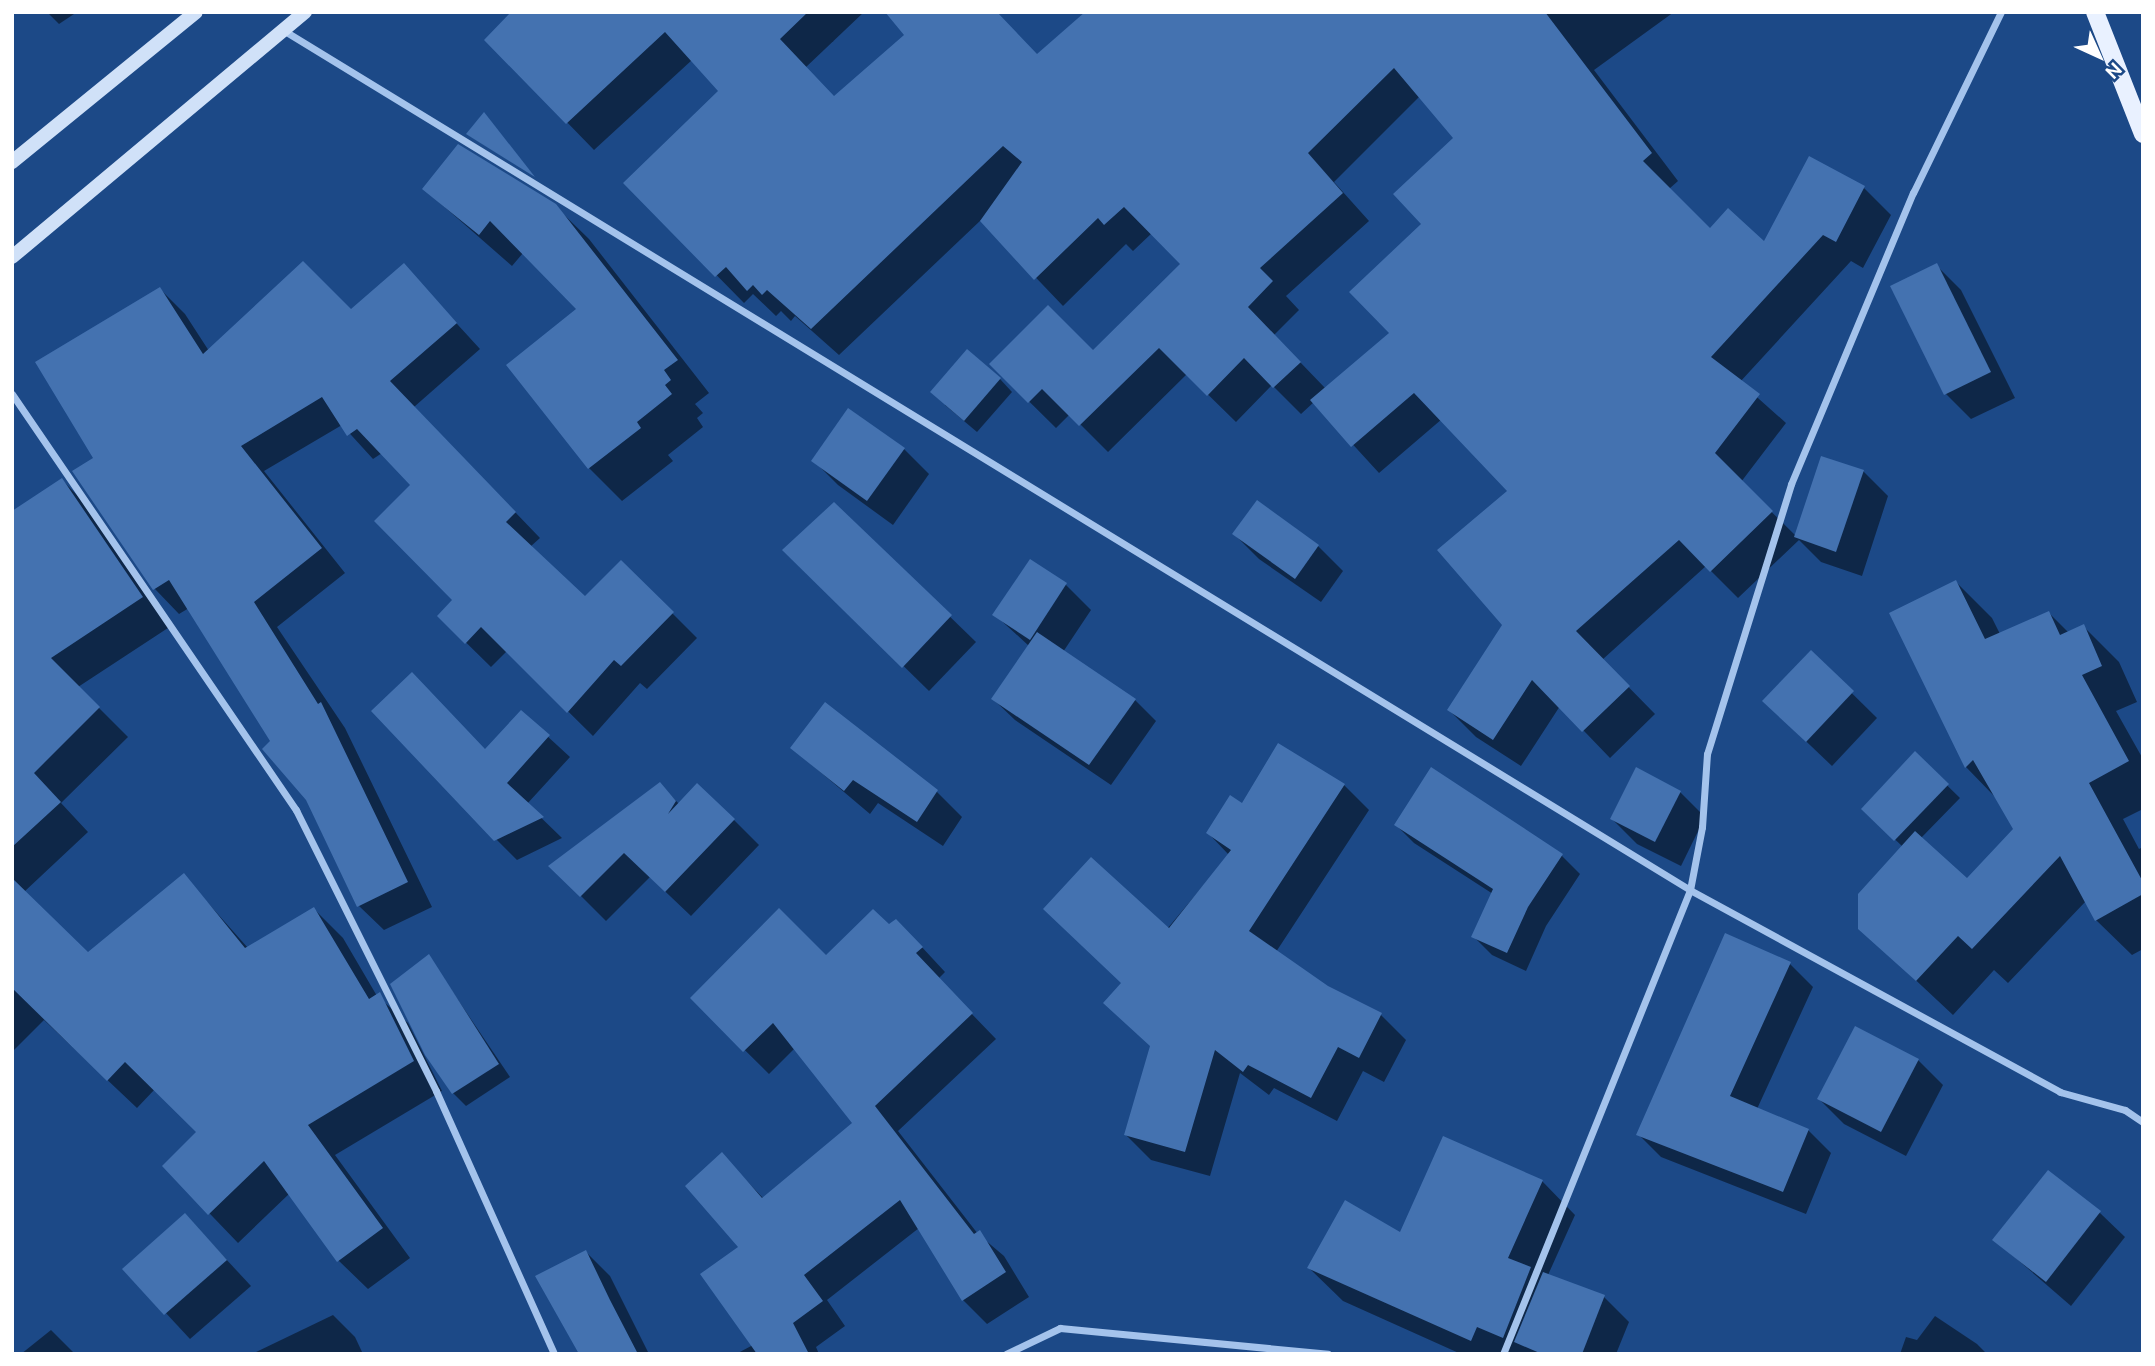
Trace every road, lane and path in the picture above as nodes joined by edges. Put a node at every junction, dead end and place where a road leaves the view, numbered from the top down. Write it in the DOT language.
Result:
graph roads {
  1 [pos="196,12"];
  2 [pos="305,12"];
  3 [pos="2001,12"];
  4 [pos="2095,12"];
  5 [pos="283,29"];
  6 [pos="2143,134"];
  7 [pos="12,162"];
  8 [pos="12,257"];
  9 [pos="12,394"];
  10 [pos="1690,890"];
  11 [pos="2143,1122"];
  12 [pos="554,1354"];
  13 [pos="1006,1354"];
  14 [pos="1328,1354"];
  15 [pos="1503,1354"];
  1 -- 7 [label="main road"];
  2 -- 5 [label="main road"];
  3 -- 10 [label="street"];
  4 -- 6 [label="main road"];
  5 -- 8 [label="main road"];
  5 -- 10 [label="street"];
  9 -- 12 [label="street"];
  10 -- 11 [label="street"];
  10 -- 15 [label="street"];
  13 -- 14 [label="street"];
}
